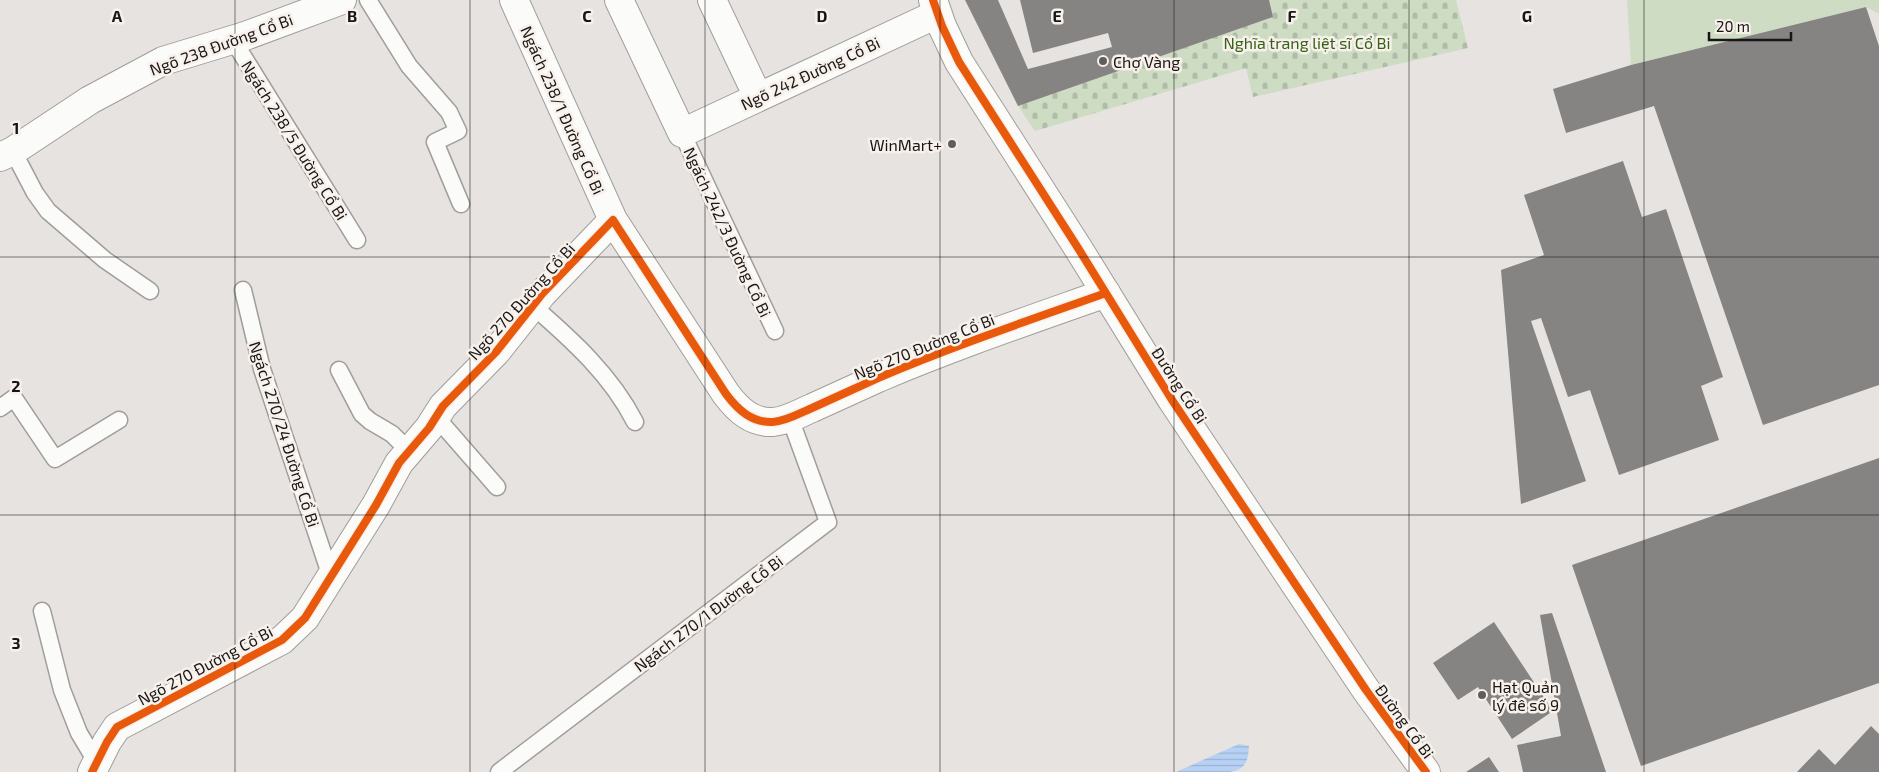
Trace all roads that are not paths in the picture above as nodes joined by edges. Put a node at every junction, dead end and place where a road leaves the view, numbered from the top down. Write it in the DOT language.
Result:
graph roads {
  1 [pos="368,0"];
  2 [pos="514,0"];
  3 [pos="619,0"];
  4 [pos="712,0"];
  5 [pos="327,3"];
  6 [pos="935,7"];
  7 [pos="233,40"];
  8 [pos="758,97"];
  9 [pos="682,132"];
  10 [pos="6,154"];
  11 [pos="461,204"];
  12 [pos="613,220"];
  13 [pos="357,240"];
  14 [pos="150,290"];
  15 [pos="243,290"];
  16 [pos="1106,293"];
  17 [pos="533,306"];
  18 [pos="775,331"];
  19 [pos="339,370"];
  20 [pos="0,408"];
  21 [pos="436,417"];
  22 [pos="790,418"];
  23 [pos="119,420"];
  24 [pos="635,422"];
  25 [pos="410,451"];
  26 [pos="497,487"];
  27 [pos="331,577"];
  28 [pos="42,611"];
  29 [pos="94,768"];
  30 [pos="498,772"];
  31 [pos="1426,772"];
  1 -- 11 [label="lane"];
  2 -- 12 [label="street, Ngách 238/1 Đường Cổ Bi"];
  3 -- 9 [label="street"];
  4 -- 8 [label="street"];
  5 -- 7 [label="street, Ngõ 238 Đường Cổ Bi"];
  6 -- 8 [label="street, Ngõ 242 Đường Cổ Bi"];
  6 -- 16 [label="street, Đường Cổ Bi"];
  7 -- 10 [label="street, Ngõ 238 Đường Cổ Bi"];
  7 -- 13 [label="lane, Ngách 238/5 Đường Cổ Bi"];
  8 -- 9 [label="street, Ngõ 242 Đường Cổ Bi"];
  9 -- 18 [label="lane, Ngách 242/3 Đường Cổ Bi"];
  10 -- 14 [label="lane"];
  12 -- 17 [label="street, Ngõ 270 Đường Cổ Bi"];
  12 -- 22 [label="street, Ngõ 270 Đường Cổ Bi"];
  15 -- 27 [label="lane, Ngách 270/24 Đường Cổ Bi"];
  16 -- 22 [label="street, Ngõ 270 Đường Cổ Bi"];
  16 -- 31 [label="street, Đường Cổ Bi"];
  17 -- 21 [label="street, Ngõ 270 Đường Cổ Bi"];
  17 -- 24 [label="lane"];
  19 -- 25 [label="lane"];
  20 -- 23 [label="lane"];
  21 -- 25 [label="street, Ngõ 270 Đường Cổ Bi"];
  21 -- 26 [label="lane"];
  22 -- 30 [label="lane, Ngách 270/1 Đường Cổ Bi"];
  25 -- 27 [label="street, Ngõ 270 Đường Cổ Bi"];
  27 -- 29 [label="street, Ngõ 270 Đường Cổ Bi"];
  28 -- 29 [label="lane"];
}
